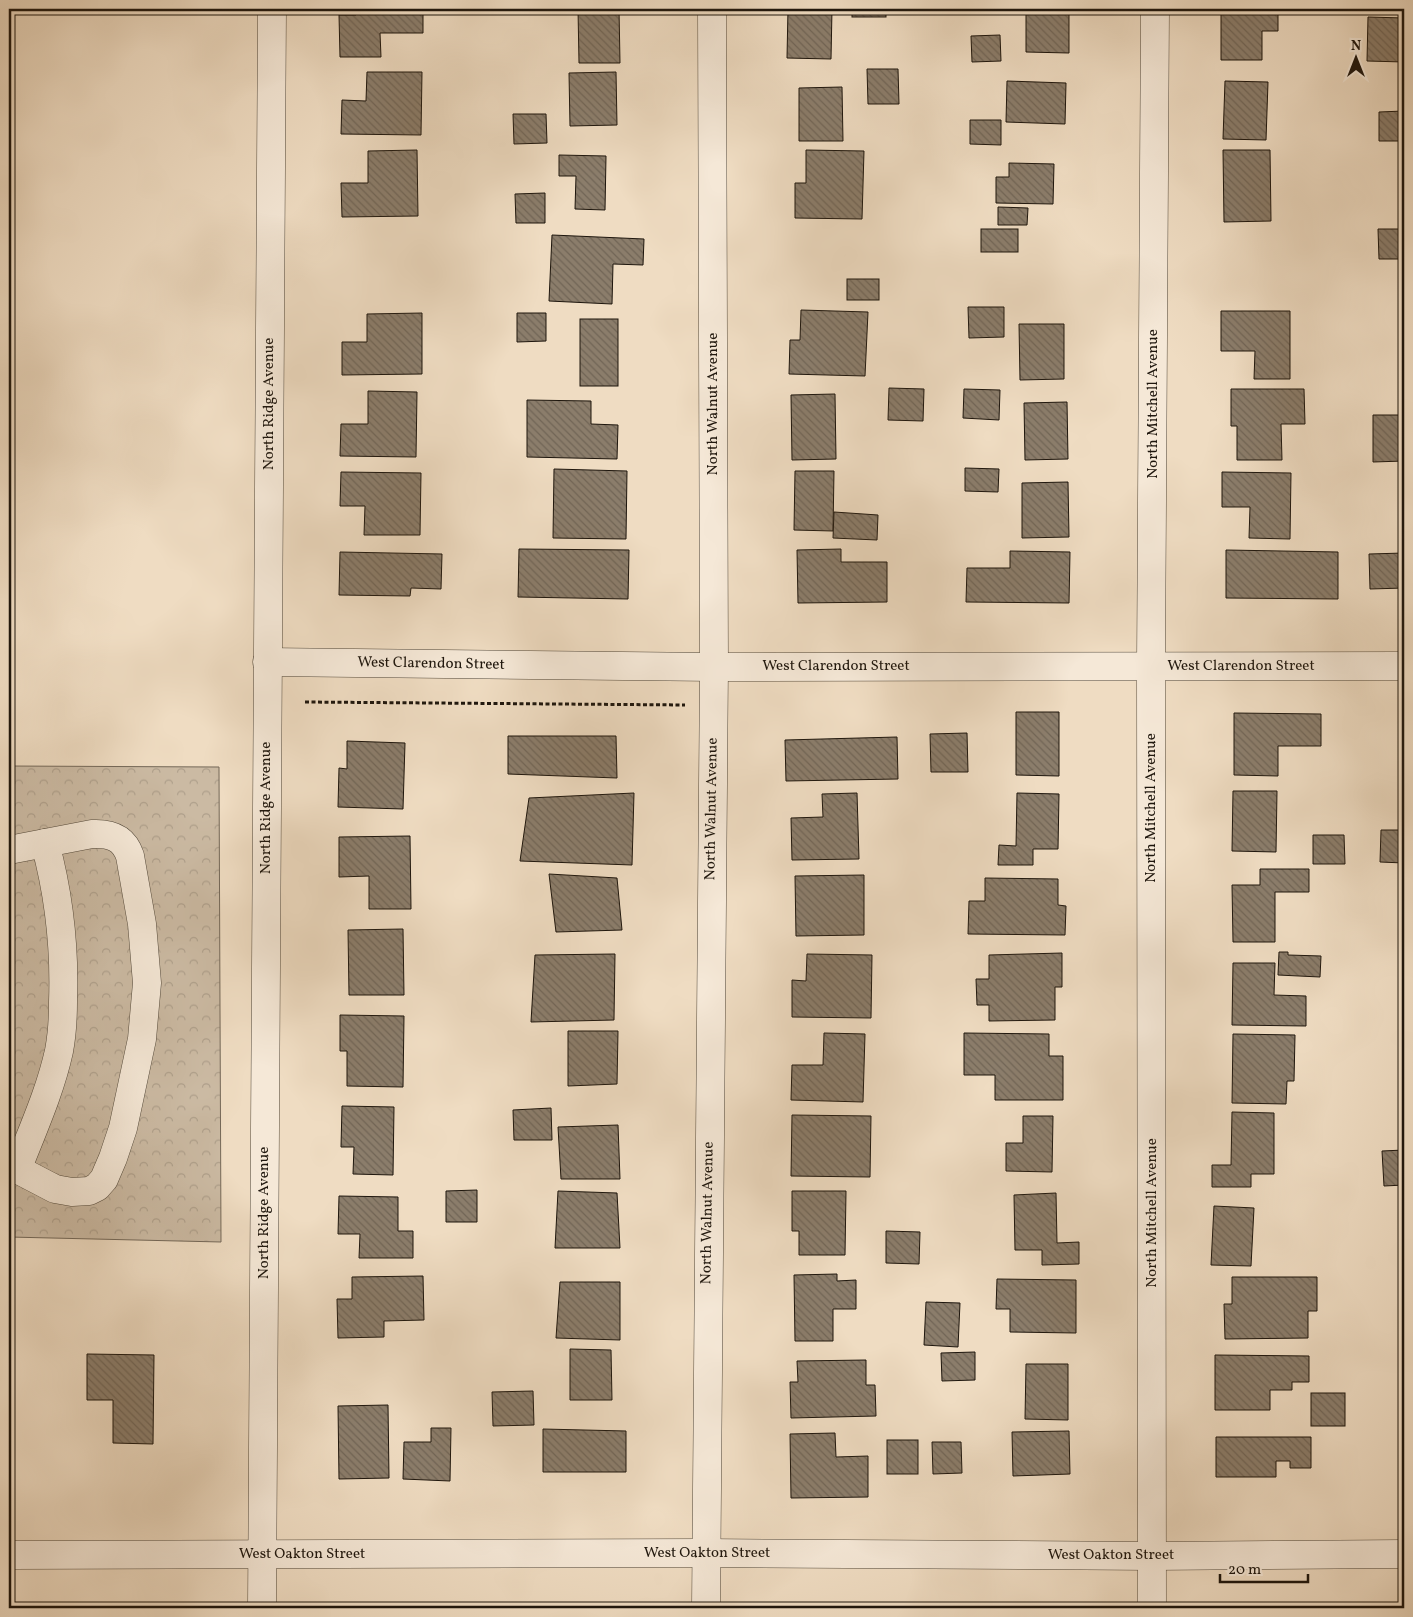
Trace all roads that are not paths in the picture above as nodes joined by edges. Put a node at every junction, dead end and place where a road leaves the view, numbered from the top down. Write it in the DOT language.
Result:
graph roads {
  1 [pos="272,9"];
  2 [pos="712,9"];
  3 [pos="1155,9"];
  4 [pos="267,662"];
  5 [pos="1151,666"];
  6 [pos="1404,666"];
  7 [pos="714,667"];
  8 [pos="45,843"];
  9 [pos="9,850"];
  10 [pos="13,1168"];
  11 [pos="705,1553"];
  12 [pos="262,1554"];
  13 [pos="1404,1554"];
  14 [pos="9,1555"];
  15 [pos="1152,1556"];
  16 [pos="262,1608"];
  17 [pos="706,1608"];
  18 [pos="1152,1608"];
  1 -- 4 [label="street, North Ridge Avenue"];
  2 -- 7 [label="street, North Walnut Avenue"];
  3 -- 5 [label="street, North Mitchell Avenue"];
  4 -- 7 [label="street, West Clarendon Street"];
  4 -- 12 [label="street, North Ridge Avenue"];
  5 -- 6 [label="street, West Clarendon Street"];
  5 -- 7 [label="street, West Clarendon Street"];
  5 -- 15 [label="street, North Mitchell Avenue"];
  7 -- 11 [label="street, North Walnut Avenue"];
  8 -- 9 [label="street"];
  8 -- 10 [label="street"];
  8 -- 10 [label="street"];
  11 -- 12 [label="street, West Oakton Street"];
  11 -- 15 [label="street, West Oakton Street"];
  11 -- 17 [label="street, North Walnut Avenue"];
  12 -- 14 [label="street, West Oakton Street"];
  12 -- 16 [label="street, North Ridge Avenue"];
  13 -- 15 [label="street, West Oakton Street"];
  15 -- 18 [label="street, North Mitchell Avenue"];
}
